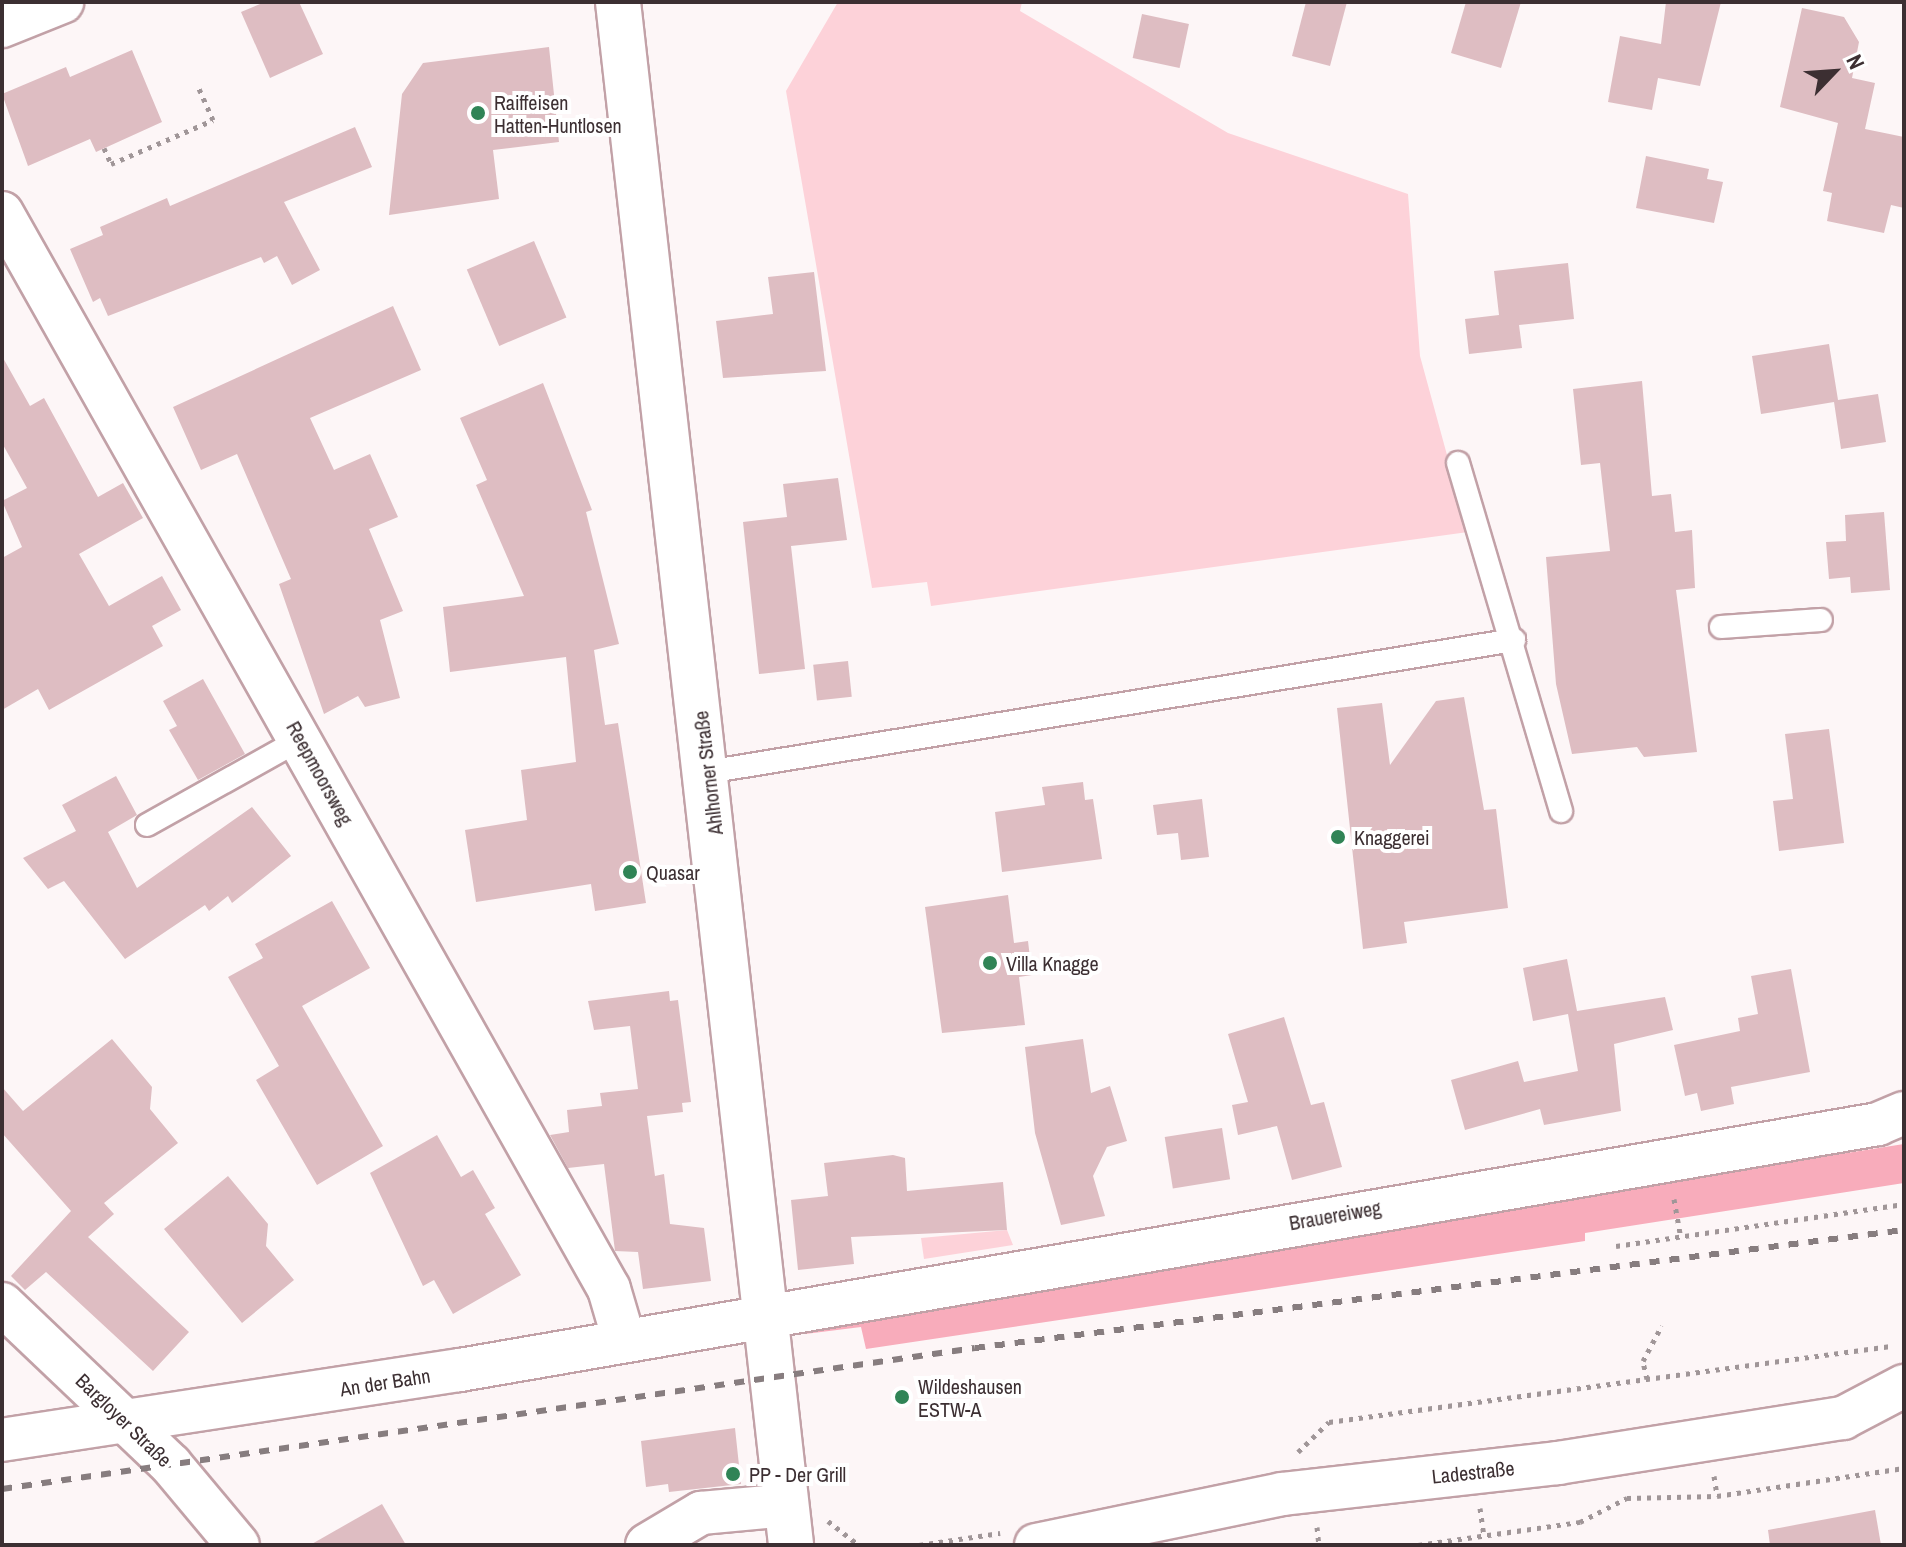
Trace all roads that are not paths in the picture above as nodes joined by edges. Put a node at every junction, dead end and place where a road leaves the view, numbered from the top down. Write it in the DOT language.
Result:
graph roads {
  1 [pos="62,2"];
  2 [pos="618,2"];
  3 [pos="2,26"];
  4 [pos="2,213"];
  5 [pos="1458,463"];
  6 [pos="1821,620"];
  7 [pos="1721,627"];
  8 [pos="1514,640"];
  9 [pos="301,739"];
  10 [pos="707,772"];
  11 [pos="1561,811"];
  12 [pos="147,825"];
  13 [pos="1904,1113"];
  14 [pos="2,1304"];
  15 [pos="766,1314"];
  16 [pos="624,1340"];
  17 [pos="1904,1386"];
  18 [pos="128,1422"];
  19 [pos="2,1440"];
  20 [pos="789,1525"];
  21 [pos="1025,1537"];
  22 [pos="238,1545"];
  23 [pos="647,1545"];
  1 -- 3 [label="street"];
  2 -- 10 [label="street, Ahlhorner Straße"];
  4 -- 9 [label="street, Reepmoorsweg"];
  5 -- 8 [label="lane"];
  6 -- 7 [label="lane"];
  8 -- 10 [label="lane"];
  8 -- 11 [label="lane"];
  9 -- 12 [label="lane"];
  9 -- 16 [label="street, Reepmoorsweg"];
  10 -- 15 [label="street, Ahlhorner Straße"];
  13 -- 15 [label="street, Brauereiweg"];
  14 -- 18 [label="street, Bargloyer Straße"];
  15 -- 16 [label="street, An der Bahn"];
  15 -- 20 [label="street, Ahlhorner Straße"];
  16 -- 18 [label="street, An der Bahn"];
  17 -- 21 [label="street, Ladestraße"];
  18 -- 19 [label="street, An der Bahn"];
  18 -- 22 [label="street, Bargloyer Straße"];
  20 -- 23 [label="street"];
}
